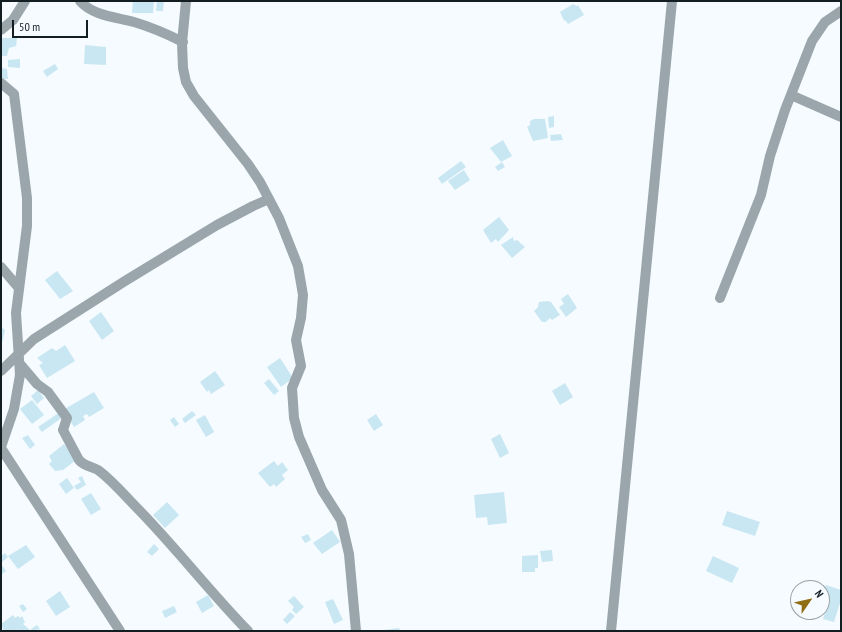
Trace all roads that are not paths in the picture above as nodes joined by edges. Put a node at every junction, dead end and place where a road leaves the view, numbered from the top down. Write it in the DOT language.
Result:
graph roads {
  1 [pos="25,1"];
  2 [pos="80,1"];
  3 [pos="186,1"];
  4 [pos="672,1"];
  5 [pos="841,11"];
  6 [pos="1,30"];
  7 [pos="182,42"];
  8 [pos="1,83"];
  9 [pos="790,95"];
  10 [pos="841,117"];
  11 [pos="269,199"];
  12 [pos="1,267"];
  13 [pos="18,287"];
  14 [pos="720,298"];
  15 [pos="20,353"];
  16 [pos="20,364"];
  17 [pos="1,371"];
  18 [pos="1,448"];
  19 [pos="120,631"];
  20 [pos="248,631"];
  21 [pos="356,631"];
  22 [pos="611,631"];
  1 -- 6 [label="street"];
  2 -- 7 [label="street"];
  3 -- 7 [label="street"];
  4 -- 22 [label="street"];
  5 -- 9 [label="street"];
  7 -- 11 [label="street"];
  8 -- 13 [label="street"];
  9 -- 10 [label="street"];
  9 -- 14 [label="street"];
  11 -- 15 [label="street"];
  11 -- 21 [label="street"];
  12 -- 13 [label="street"];
  13 -- 15 [label="street"];
  15 -- 16 [label="street"];
  15 -- 17 [label="street"];
  16 -- 18 [label="street"];
  16 -- 20 [label="street"];
  18 -- 19 [label="street"];
}
